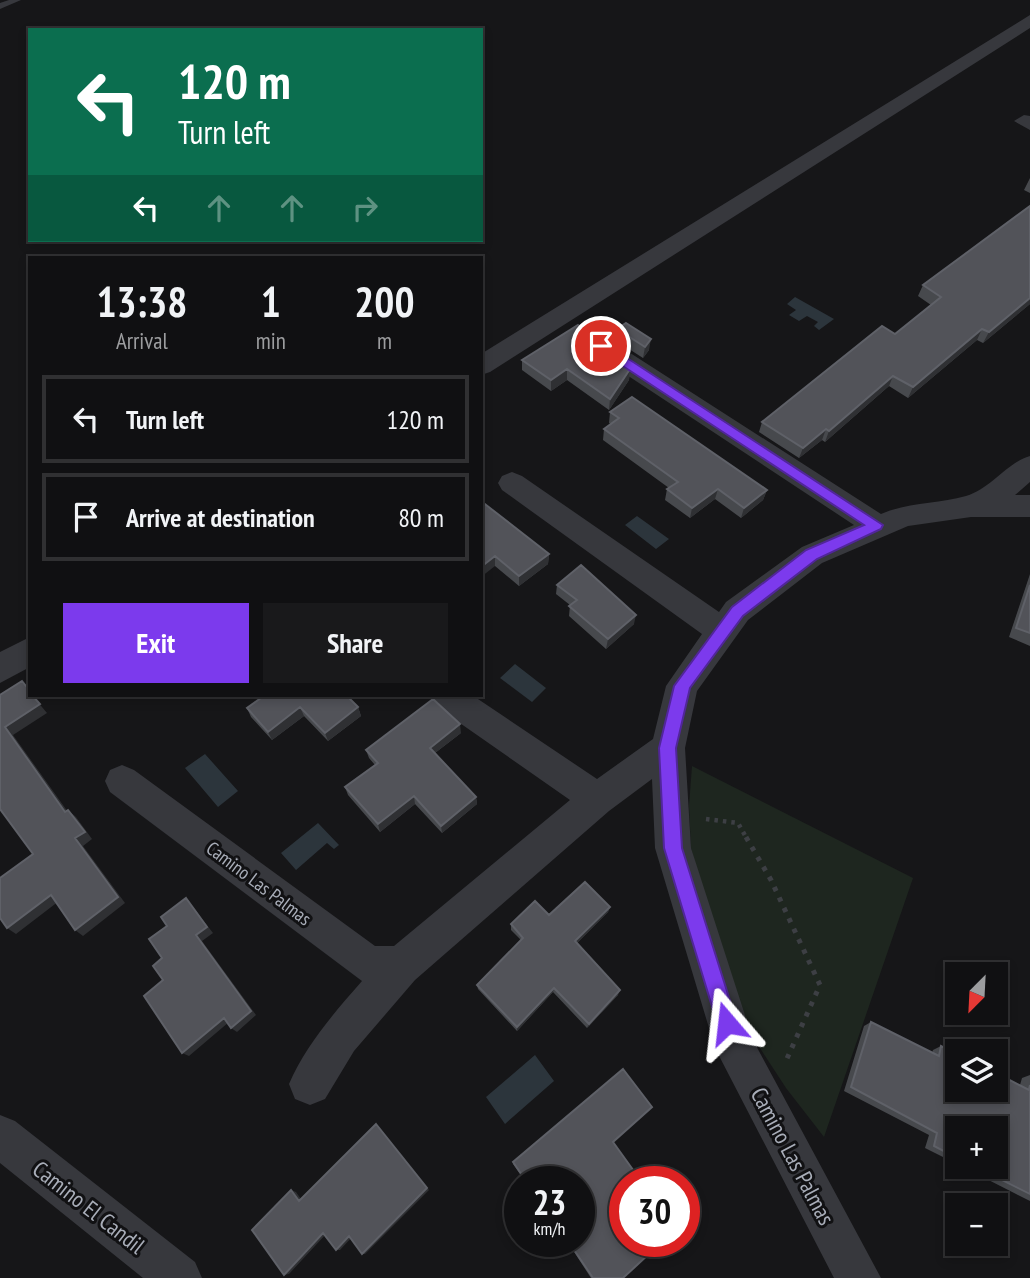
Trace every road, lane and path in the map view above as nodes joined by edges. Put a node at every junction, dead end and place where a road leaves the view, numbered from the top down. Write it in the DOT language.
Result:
graph roads {
  1 [pos="17,0"];
  2 [pos="0,6"];
  3 [pos="1030,20"];
  4 [pos="601,346"];
  5 [pos="483,365"];
  6 [pos="1030,467"];
  7 [pos="512,483"];
  8 [pos="971,506"];
  9 [pos="1030,506"];
  10 [pos="876,525"];
  11 [pos="722,631"];
  12 [pos="28,651"];
  13 [pos="0,669"];
  14 [pos="449,697"];
  15 [pos="668,748"];
  16 [pos="122,781"];
  17 [pos="597,799"];
  18 [pos="701,818"];
  19 [pos="401,966"];
  20 [pos="784,1065"];
  21 [pos="310,1084"];
  22 [pos="0,1136"];
  23 [pos="178,1278"];
  24 [pos="858,1278"];
  1 -- 2 [label="lane"];
  3 -- 5 [label="street"];
  4 -- 10 [label="street"];
  6 -- 8 [label="street"];
  7 -- 11 [label="street"];
  8 -- 9 [label="street"];
  8 -- 10 [label="street, Camino Las Palmas"];
  10 -- 11 [label="street, Camino Las Palmas"];
  11 -- 15 [label="street, Camino Las Palmas"];
  12 -- 13 [label="street"];
  14 -- 17 [label="street"];
  15 -- 17 [label="street"];
  15 -- 24 [label="street, Camino Las Palmas"];
  16 -- 19 [label="street, Camino Las Palmas"];
  17 -- 19 [label="street"];
  18 -- 20 [label="path"];
  19 -- 21 [label="street"];
  22 -- 23 [label="street, Camino El Candil"];
}
